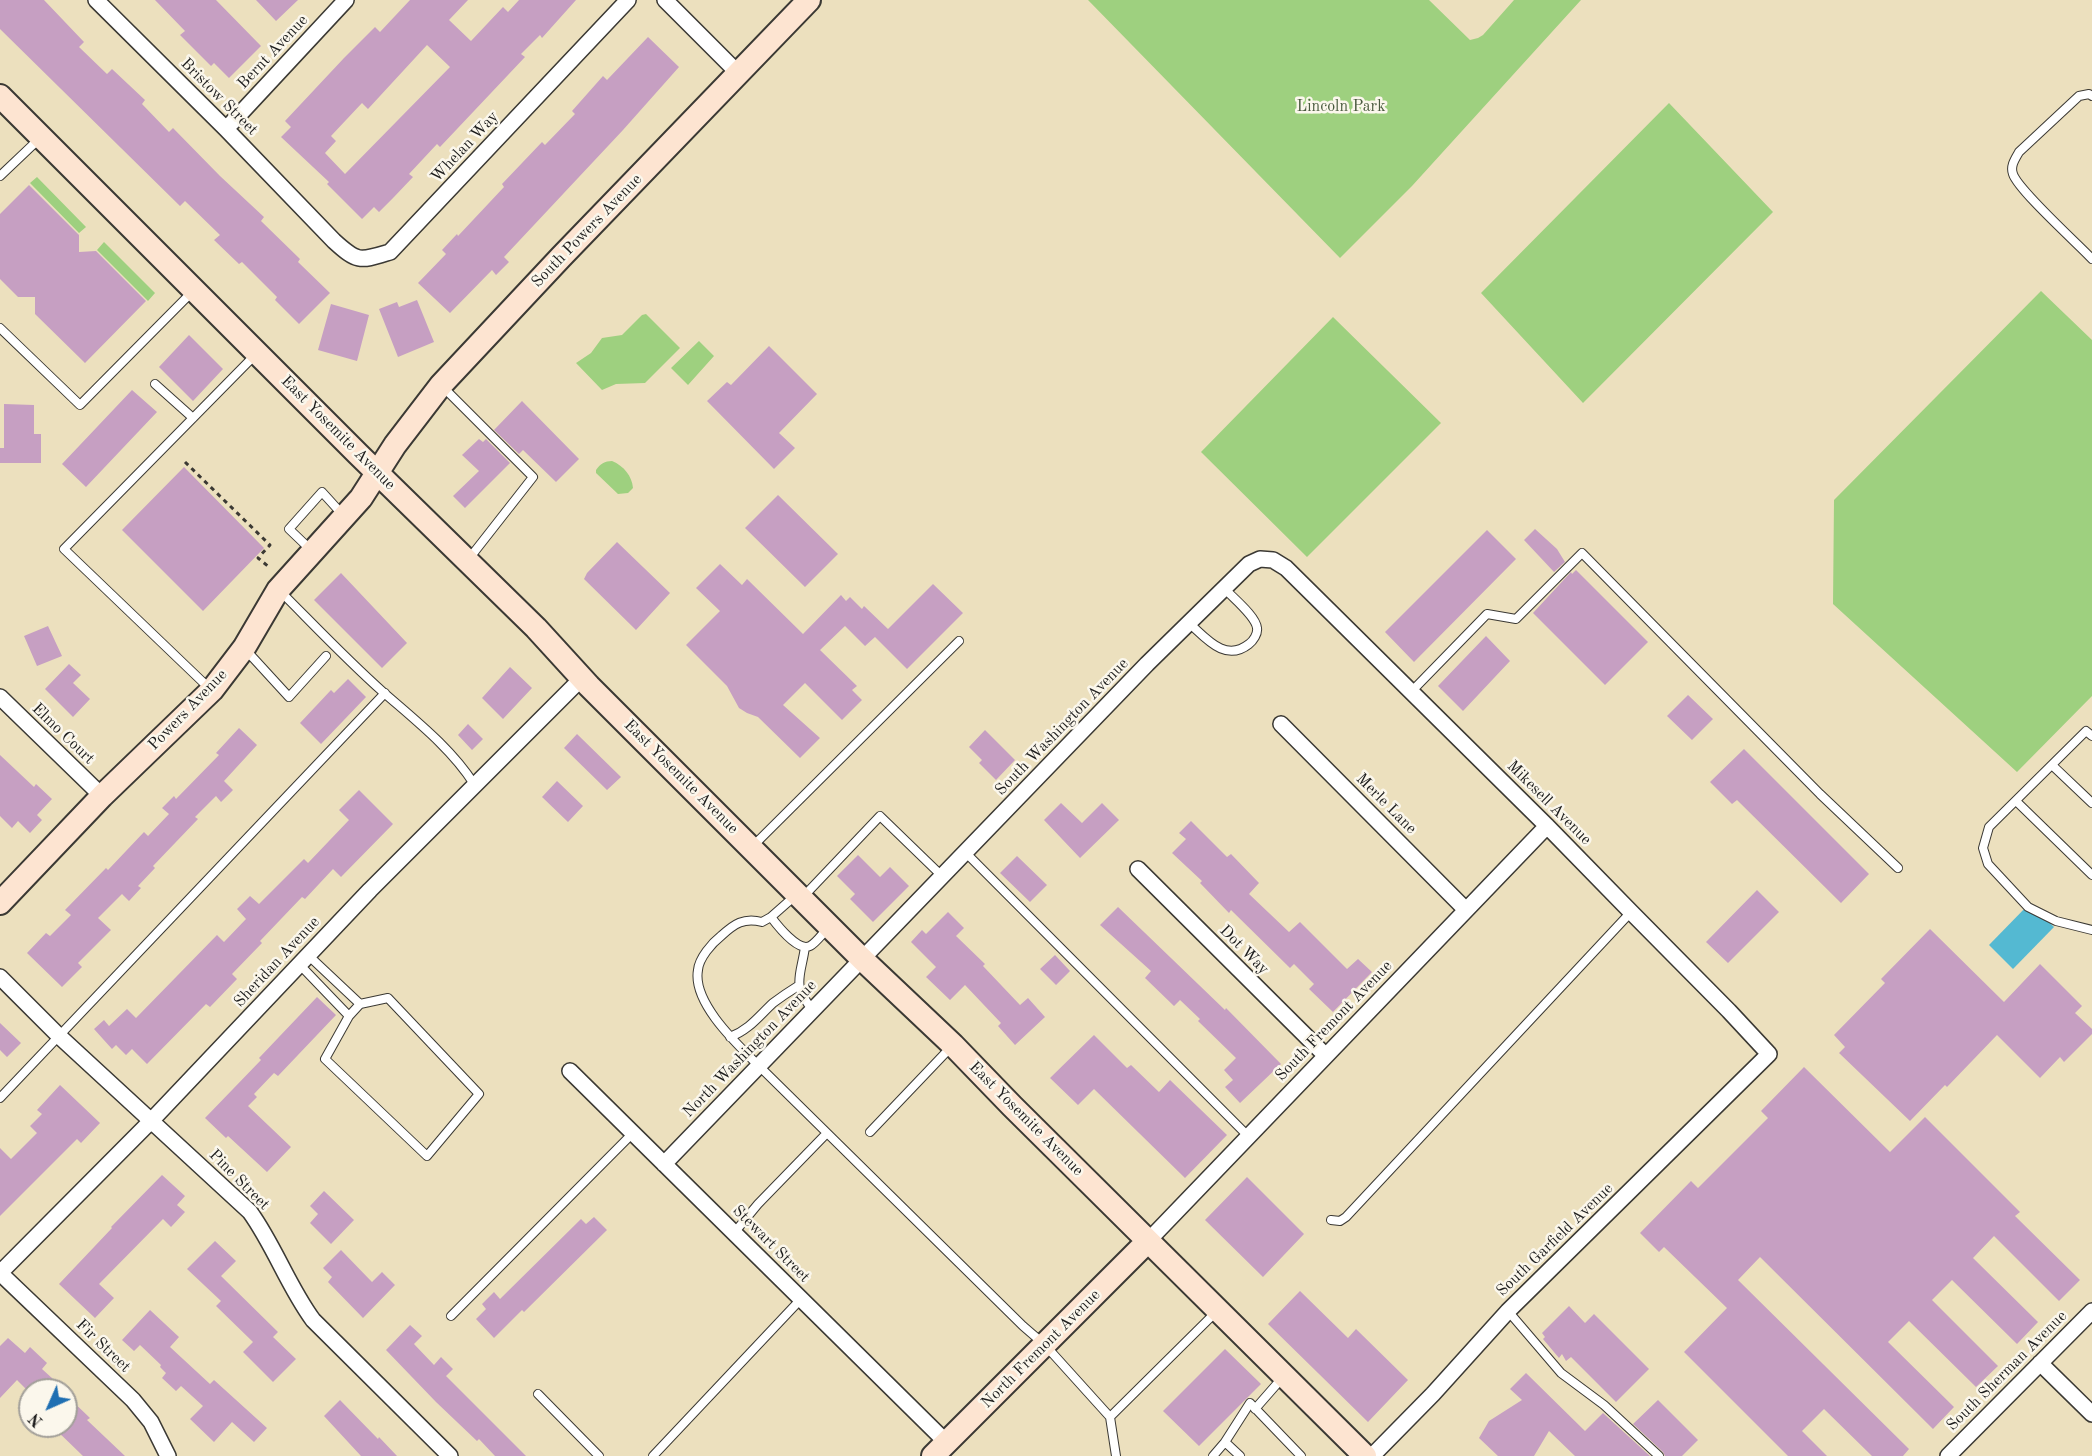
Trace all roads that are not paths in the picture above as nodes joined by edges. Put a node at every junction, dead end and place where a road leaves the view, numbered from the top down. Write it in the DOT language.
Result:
graph roads {
  1 [pos="96,0"];
  2 [pos="346,0"];
  3 [pos="628,0"];
  4 [pos="665,0"];
  5 [pos="809,0"];
  6 [pos="738,73"];
  7 [pos="0,96"];
  8 [pos="2092,96"];
  9 [pos="226,129"];
  10 [pos="41,137"];
  11 [pos="0,176"];
  12 [pos="315,221"];
  13 [pos="2092,258"];
  14 [pos="194,290"];
  15 [pos="0,328"];
  16 [pos="257,353"];
  17 [pos="155,384"];
  18 [pos="441,385"];
  19 [pos="193,418"];
  20 [pos="378,473"];
  21 [pos="345,517"];
  22 [pos="313,552"];
  23 [pos="467,561"];
  24 [pos="1299,580"];
  25 [pos="1224,588"];
  26 [pos="278,590"];
  27 [pos="1189,623"];
  28 [pos="959,641"];
  29 [pos="244,648"];
  30 [pos="326,656"];
  31 [pos="582,678"];
  32 [pos="212,690"];
  33 [pos="1412,692"];
  34 [pos="385,693"];
  35 [pos="0,697"];
  36 [pos="1281,724"];
  37 [pos="2092,736"];
  38 [pos="2052,765"];
  39 [pos="474,784"];
  40 [pos="102,796"];
  41 [pos="2016,801"];
  42 [pos="2092,803"];
  43 [pos="1547,826"];
  44 [pos="751,848"];
  45 [pos="966,853"];
  46 [pos="1898,868"];
  47 [pos="1138,869"];
  48 [pos="2092,875"];
  49 [pos="943,877"];
  50 [pos="800,896"];
  51 [pos="0,903"];
  52 [pos="1466,910"];
  53 [pos="1630,912"];
  54 [pos="771,917"];
  55 [pos="830,927"];
  56 [pos="2092,930"];
  57 [pos="805,946"];
  58 [pos="862,959"];
  59 [pos="304,961"];
  60 [pos="0,977"];
  61 [pos="798,986"];
  62 [pos="360,1004"];
  63 [pos="813,1010"];
  64 [pos="349,1016"];
  65 [pos="59,1036"];
  66 [pos="730,1036"];
  67 [pos="953,1045"];
  68 [pos="1769,1054"];
  69 [pos="1325,1055"];
  70 [pos="759,1066"];
  71 [pos="570,1071"];
  72 [pos="0,1098"];
  73 [pos="151,1121"];
  74 [pos="870,1132"];
  75 [pos="633,1133"];
  76 [pos="827,1133"];
  77 [pos="1248,1137"];
  78 [pos="664,1164"];
  79 [pos="1331,1220"];
  80 [pos="734,1233"];
  81 [pos="1148,1241"];
  82 [pos="0,1273"];
  83 [pos="801,1299"];
  84 [pos="1218,1310"];
  85 [pos="1508,1311"];
  86 [pos="2092,1311"];
  87 [pos="451,1316"];
  88 [pos="1045,1345"];
  89 [pos="2040,1363"];
  90 [pos="1284,1376"];
  91 [pos="538,1394"];
  92 [pos="1255,1408"];
  93 [pos="2092,1414"];
  94 [pos="1110,1417"];
  95 [pos="1225,1442"];
  96 [pos="943,1449"];
  97 [pos="168,1456"];
  98 [pos="450,1456"];
  99 [pos="599,1456"];
  100 [pos="653,1456"];
  101 [pos="1116,1456"];
  102 [pos="1213,1456"];
  103 [pos="1240,1456"];
  104 [pos="1301,1456"];
  105 [pos="1365,1456"];
  106 [pos="1372,1456"];
  107 [pos="1659,1456"];
  108 [pos="1948,1456"];
  1 -- 9 [label="street, Bristow Street"];
  2 -- 9 [label="street, Bernt Avenue"];
  3 -- 12 [label="street, Whelan Way"];
  4 -- 6 [label="street"];
  5 -- 6 [label="main road, South Powers Avenue"];
  6 -- 18 [label="main road, South Powers Avenue"];
  7 -- 10 [label="main road, East Yosemite Avenue"];
  8 -- 13 [label="lane"];
  9 -- 12 [label="street, Bristow Street"];
  10 -- 11 [label="lane"];
  10 -- 14 [label="main road, East Yosemite Avenue"];
  14 -- 15 [label="lane"];
  14 -- 16 [label="main road, East Yosemite Avenue"];
  16 -- 19 [label="lane"];
  16 -- 20 [label="main road, East Yosemite Avenue"];
  17 -- 19 [label="lane"];
  18 -- 20 [label="main road, South Powers Avenue"];
  18 -- 23 [label="lane"];
  19 -- 32 [label="lane"];
  20 -- 21 [label="main road, Powers Avenue"];
  20 -- 23 [label="main road, East Yosemite Avenue"];
  21 -- 22 [label="main road, Powers Avenue"];
  21 -- 22 [label="lane"];
  22 -- 26 [label="main road, Powers Avenue"];
  23 -- 31 [label="main road, East Yosemite Avenue"];
  24 -- 25 [label="street, South Washington Avenue"];
  24 -- 33 [label="street, Mikesell Avenue"];
  25 -- 27 [label="street, South Washington Avenue"];
  25 -- 27 [label="lane"];
  26 -- 29 [label="main road, Powers Avenue"];
  26 -- 34 [label="lane"];
  27 -- 45 [label="street, South Washington Avenue"];
  28 -- 44 [label="lane"];
  29 -- 30 [label="lane"];
  29 -- 32 [label="main road, Powers Avenue"];
  31 -- 39 [label="street, Sheridan Avenue"];
  31 -- 44 [label="main road, East Yosemite Avenue"];
  32 -- 40 [label="main road, Powers Avenue"];
  33 -- 43 [label="street, Mikesell Avenue"];
  33 -- 46 [label="lane"];
  34 -- 39 [label="lane"];
  34 -- 65 [label="lane"];
  35 -- 40 [label="street, Elmo Court"];
  36 -- 52 [label="street, Merle Lane"];
  37 -- 38 [label="lane"];
  38 -- 41 [label="lane"];
  38 -- 42 [label="lane"];
  39 -- 59 [label="street, Sheridan Avenue"];
  40 -- 51 [label="main road, Powers Avenue"];
  41 -- 48 [label="lane"];
  41 -- 56 [label="lane"];
  43 -- 52 [label="street, South Fremont Avenue"];
  43 -- 53 [label="street, Mikesell Avenue"];
  44 -- 50 [label="main road, East Yosemite Avenue"];
  45 -- 49 [label="street, South Washington Avenue"];
  45 -- 77 [label="lane"];
  47 -- 69 [label="street, Dot Way"];
  49 -- 50 [label="lane"];
  49 -- 58 [label="street, South Washington Avenue"];
  50 -- 54 [label="lane"];
  50 -- 55 [label="main road, East Yosemite Avenue"];
  52 -- 69 [label="street, South Fremont Avenue"];
  53 -- 68 [label="street, Mikesell Avenue"];
  53 -- 79 [label="lane"];
  54 -- 57 [label="lane"];
  54 -- 66 [label="lane"];
  55 -- 57 [label="lane"];
  55 -- 58 [label="main road, East Yosemite Avenue"];
  57 -- 61 [label="lane"];
  58 -- 63 [label="street, North Washington Avenue"];
  58 -- 67 [label="main road, East Yosemite Avenue"];
  59 -- 62 [label="lane"];
  59 -- 64 [label="lane"];
  59 -- 73 [label="street, Sheridan Avenue"];
  60 -- 65 [label="street, Pine Street"];
  61 -- 63 [label="lane"];
  61 -- 66 [label="lane"];
  62 -- 64 [label="lane"];
  62 -- 64 [label="lane"];
  63 -- 70 [label="street, North Washington Avenue"];
  65 -- 72 [label="lane"];
  65 -- 73 [label="street, Pine Street"];
  66 -- 70 [label="lane"];
  67 -- 74 [label="lane"];
  67 -- 81 [label="main road, East Yosemite Avenue"];
  68 -- 85 [label="street, South Garfield Avenue"];
  69 -- 77 [label="street, South Fremont Avenue"];
  70 -- 76 [label="lane"];
  70 -- 78 [label="street, North Washington Avenue"];
  71 -- 75 [label="street, Stewart Street"];
  73 -- 82 [label="street, Sheridan Avenue"];
  73 -- 98 [label="street, Pine Street"];
  75 -- 78 [label="street, Stewart Street"];
  75 -- 87 [label="lane"];
  76 -- 80 [label="lane"];
  76 -- 88 [label="lane"];
  77 -- 81 [label="street, South Fremont Avenue"];
  78 -- 80 [label="street, Stewart Street"];
  80 -- 83 [label="street, Stewart Street"];
  81 -- 84 [label="main road, East Yosemite Avenue"];
  81 -- 88 [label="main road, North Fremont Avenue"];
  82 -- 97 [label="street, Fir Street"];
  83 -- 96 [label="street, Stewart Street"];
  83 -- 100 [label="lane"];
  84 -- 90 [label="main road, East Yosemite Avenue"];
  84 -- 94 [label="lane"];
  85 -- 106 [label="street, South Garfield Avenue"];
  85 -- 107 [label="lane"];
  86 -- 89 [label="street, South Sherman Avenue"];
  88 -- 94 [label="lane"];
  88 -- 96 [label="main road, North Fremont Avenue"];
  89 -- 93 [label="street"];
  89 -- 108 [label="street, South Sherman Avenue"];
  90 -- 92 [label="lane"];
  90 -- 105 [label="main road, East Yosemite Avenue"];
  91 -- 99 [label="lane"];
  92 -- 95 [label="lane"];
  92 -- 104 [label="lane"];
  94 -- 101 [label="lane"];
  95 -- 102 [label="lane"];
  95 -- 103 [label="lane"];
}
